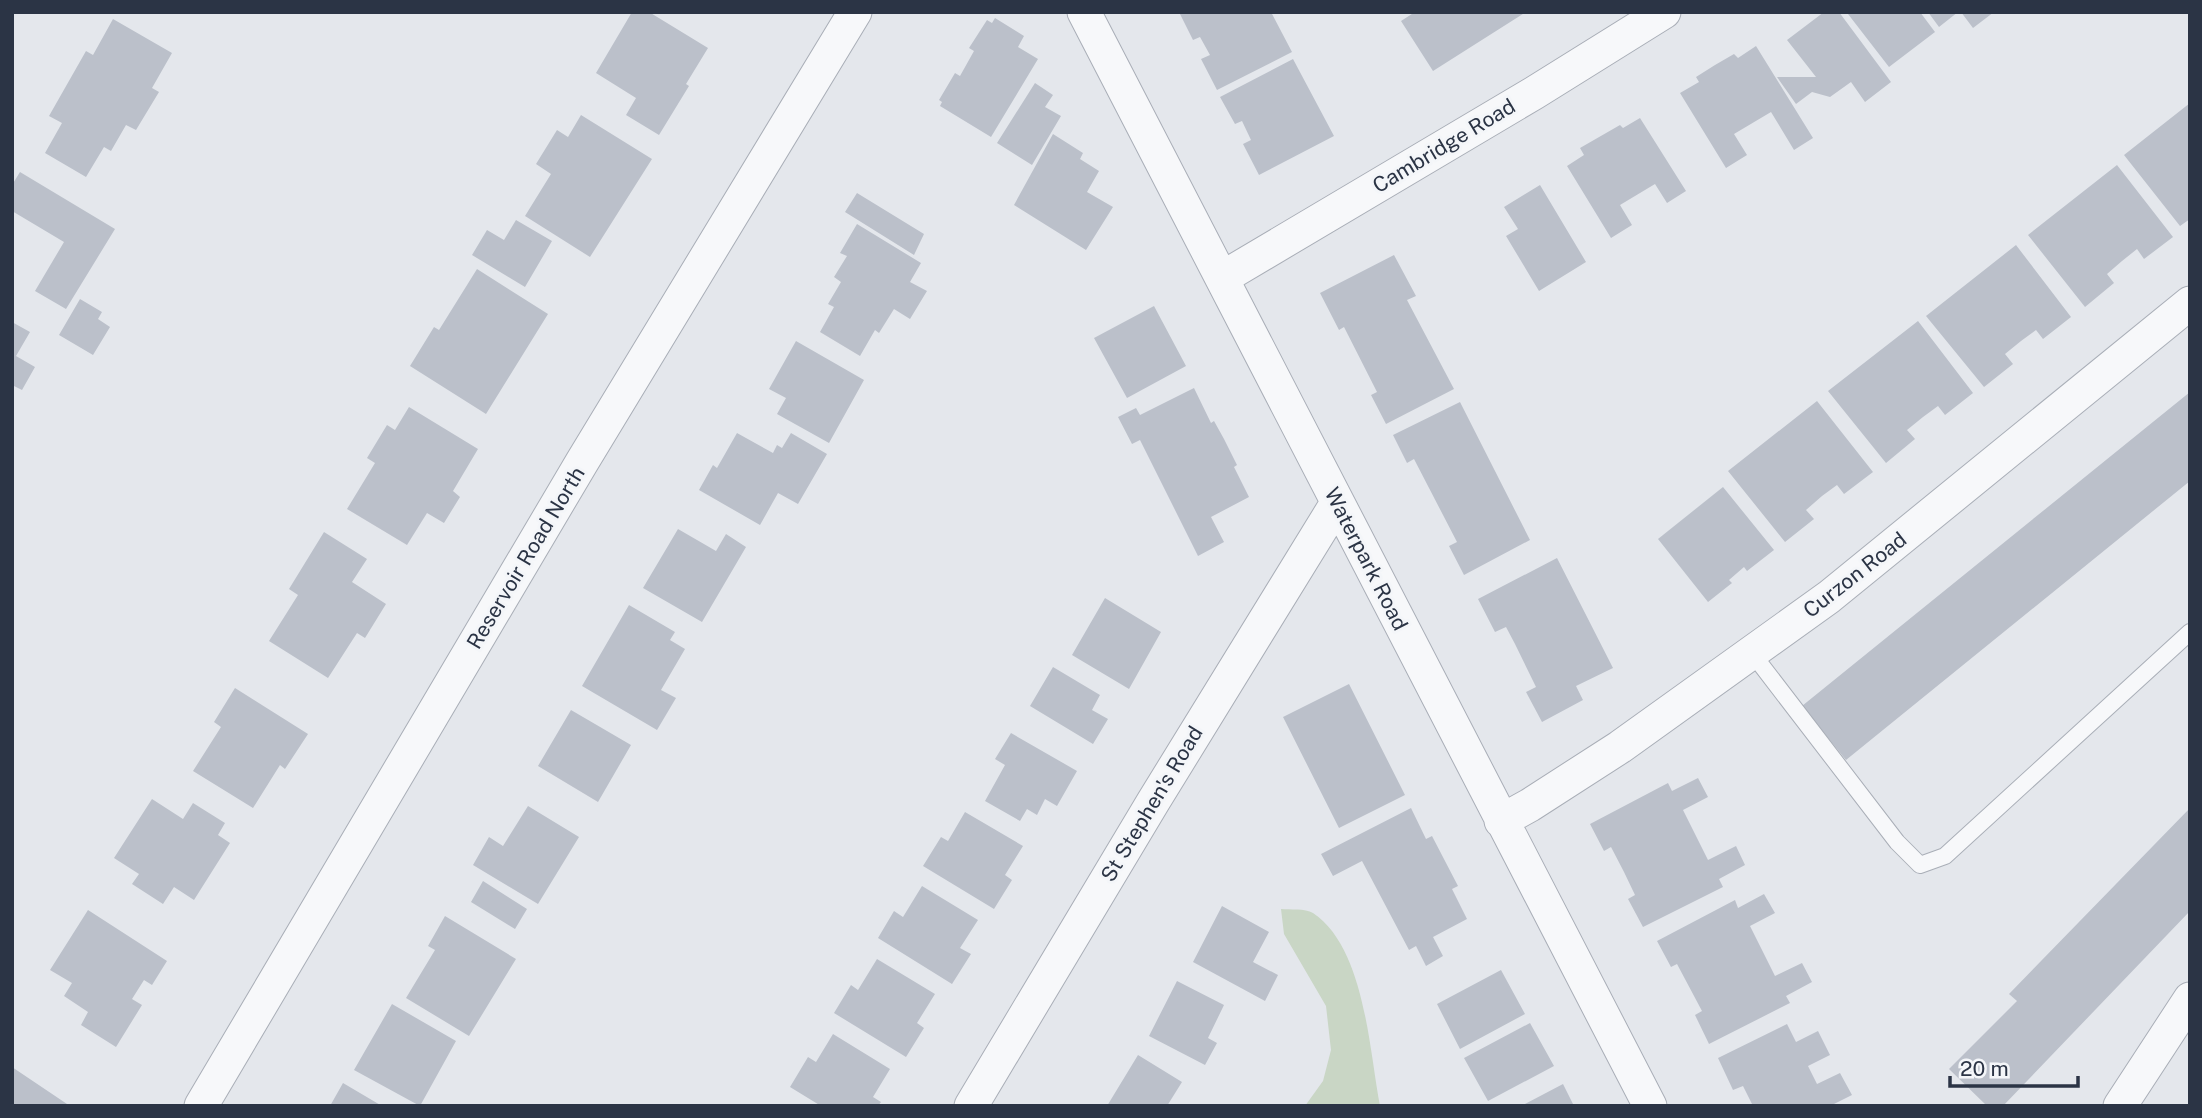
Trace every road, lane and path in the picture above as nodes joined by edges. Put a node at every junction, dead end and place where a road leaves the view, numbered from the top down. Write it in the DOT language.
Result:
graph roads {
  1 [pos="855,12"];
  2 [pos="1084,12"];
  3 [pos="1664,12"];
  4 [pos="1222,278"];
  5 [pos="2190,303"];
  6 [pos="1337,503"];
  7 [pos="2190,632"];
  8 [pos="1752,653"];
  9 [pos="1501,821"];
  10 [pos="2190,999"];
  11 [pos="201,1106"];
  12 [pos="971,1106"];
  13 [pos="1650,1106"];
  14 [pos="2120,1106"];
  1 -- 11 [label="street, Reservoir Road North"];
  2 -- 4 [label="street, Waterpark Road"];
  3 -- 4 [label="street, Cambridge Road"];
  4 -- 6 [label="street, Waterpark Road"];
  5 -- 8 [label="street, Curzon Road"];
  6 -- 9 [label="street, Waterpark Road"];
  6 -- 12 [label="street, St Stephen's Road"];
  7 -- 8 [label="lane"];
  8 -- 9 [label="street, Curzon Road"];
  9 -- 13 [label="street, Waterpark Road"];
  10 -- 14 [label="street"];
}
